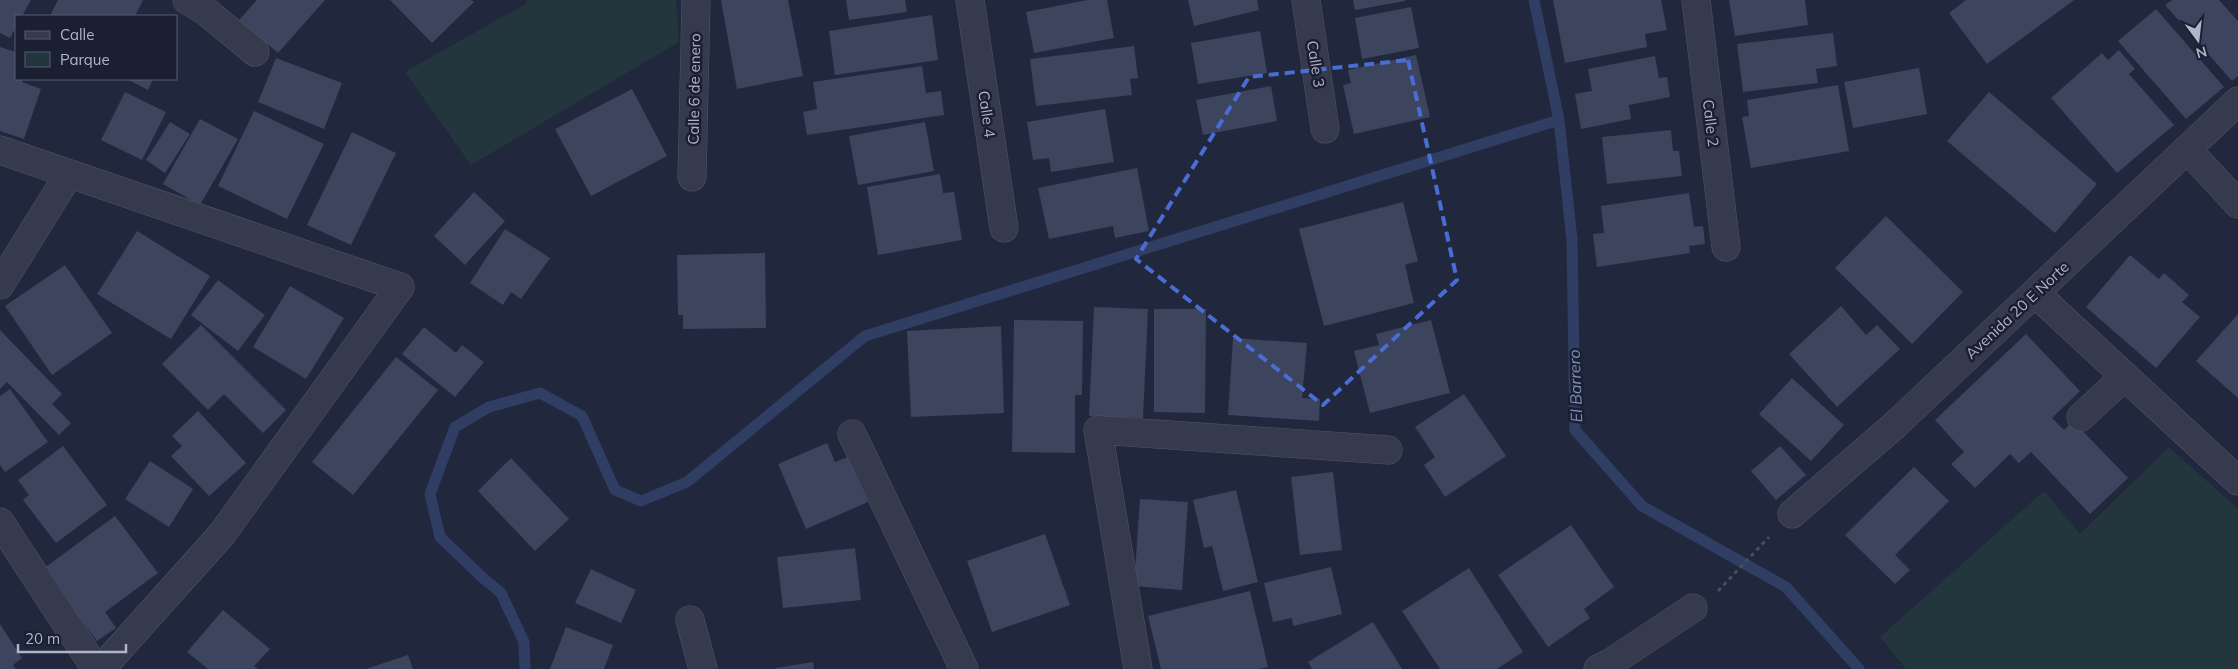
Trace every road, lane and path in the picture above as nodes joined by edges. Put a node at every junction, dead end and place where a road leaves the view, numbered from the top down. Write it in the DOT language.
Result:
graph roads {
  1 [pos="187,0"];
  2 [pos="696,0"];
  3 [pos="970,0"];
  4 [pos="1306,0"];
  5 [pos="1696,0"];
  6 [pos="255,52"];
  7 [pos="2238,101"];
  8 [pos="1326,129"];
  9 [pos="2187,149"];
  10 [pos="0,150"];
  11 [pos="69,174"];
  12 [pos="692,177"];
  13 [pos="2238,204"];
  14 [pos="1004,228"];
  15 [pos="1726,247"];
  16 [pos="0,285"];
  17 [pos="2035,292"];
  18 [pos="2125,376"];
  19 [pos="2081,417"];
  20 [pos="852,434"];
  21 [pos="1388,450"];
  22 [pos="2238,481"];
  23 [pos="1792,514"];
  24 [pos="0,522"];
  25 [pos="1772,533"];
  26 [pos="1718,590"];
  27 [pos="1693,608"];
  28 [pos="690,620"];
  29 [pos="1608,667"];
  30 [pos="96,669"];
  31 [pos="101,669"];
  32 [pos="703,669"];
  33 [pos="964,669"];
  34 [pos="1138,669"];
  1 -- 6 [label="street"];
  2 -- 12 [label="street, Calle 6 de enero"];
  3 -- 14 [label="street, Calle 4"];
  4 -- 8 [label="street, Calle 3"];
  5 -- 15 [label="street, Calle 2"];
  7 -- 9 [label="street, Avenida 20 E Norte"];
  9 -- 13 [label="street"];
  9 -- 17 [label="street, Avenida 20 E Norte"];
  10 -- 11 [label="street"];
  11 -- 16 [label="street"];
  11 -- 31 [label="street"];
  17 -- 18 [label="street"];
  17 -- 23 [label="street, Avenida 20 E Norte"];
  18 -- 19 [label="street"];
  18 -- 22 [label="street"];
  20 -- 33 [label="street"];
  21 -- 34 [label="street"];
  24 -- 30 [label="street"];
  25 -- 26 [label="path"];
  27 -- 29 [label="street"];
  28 -- 32 [label="street"];
}
